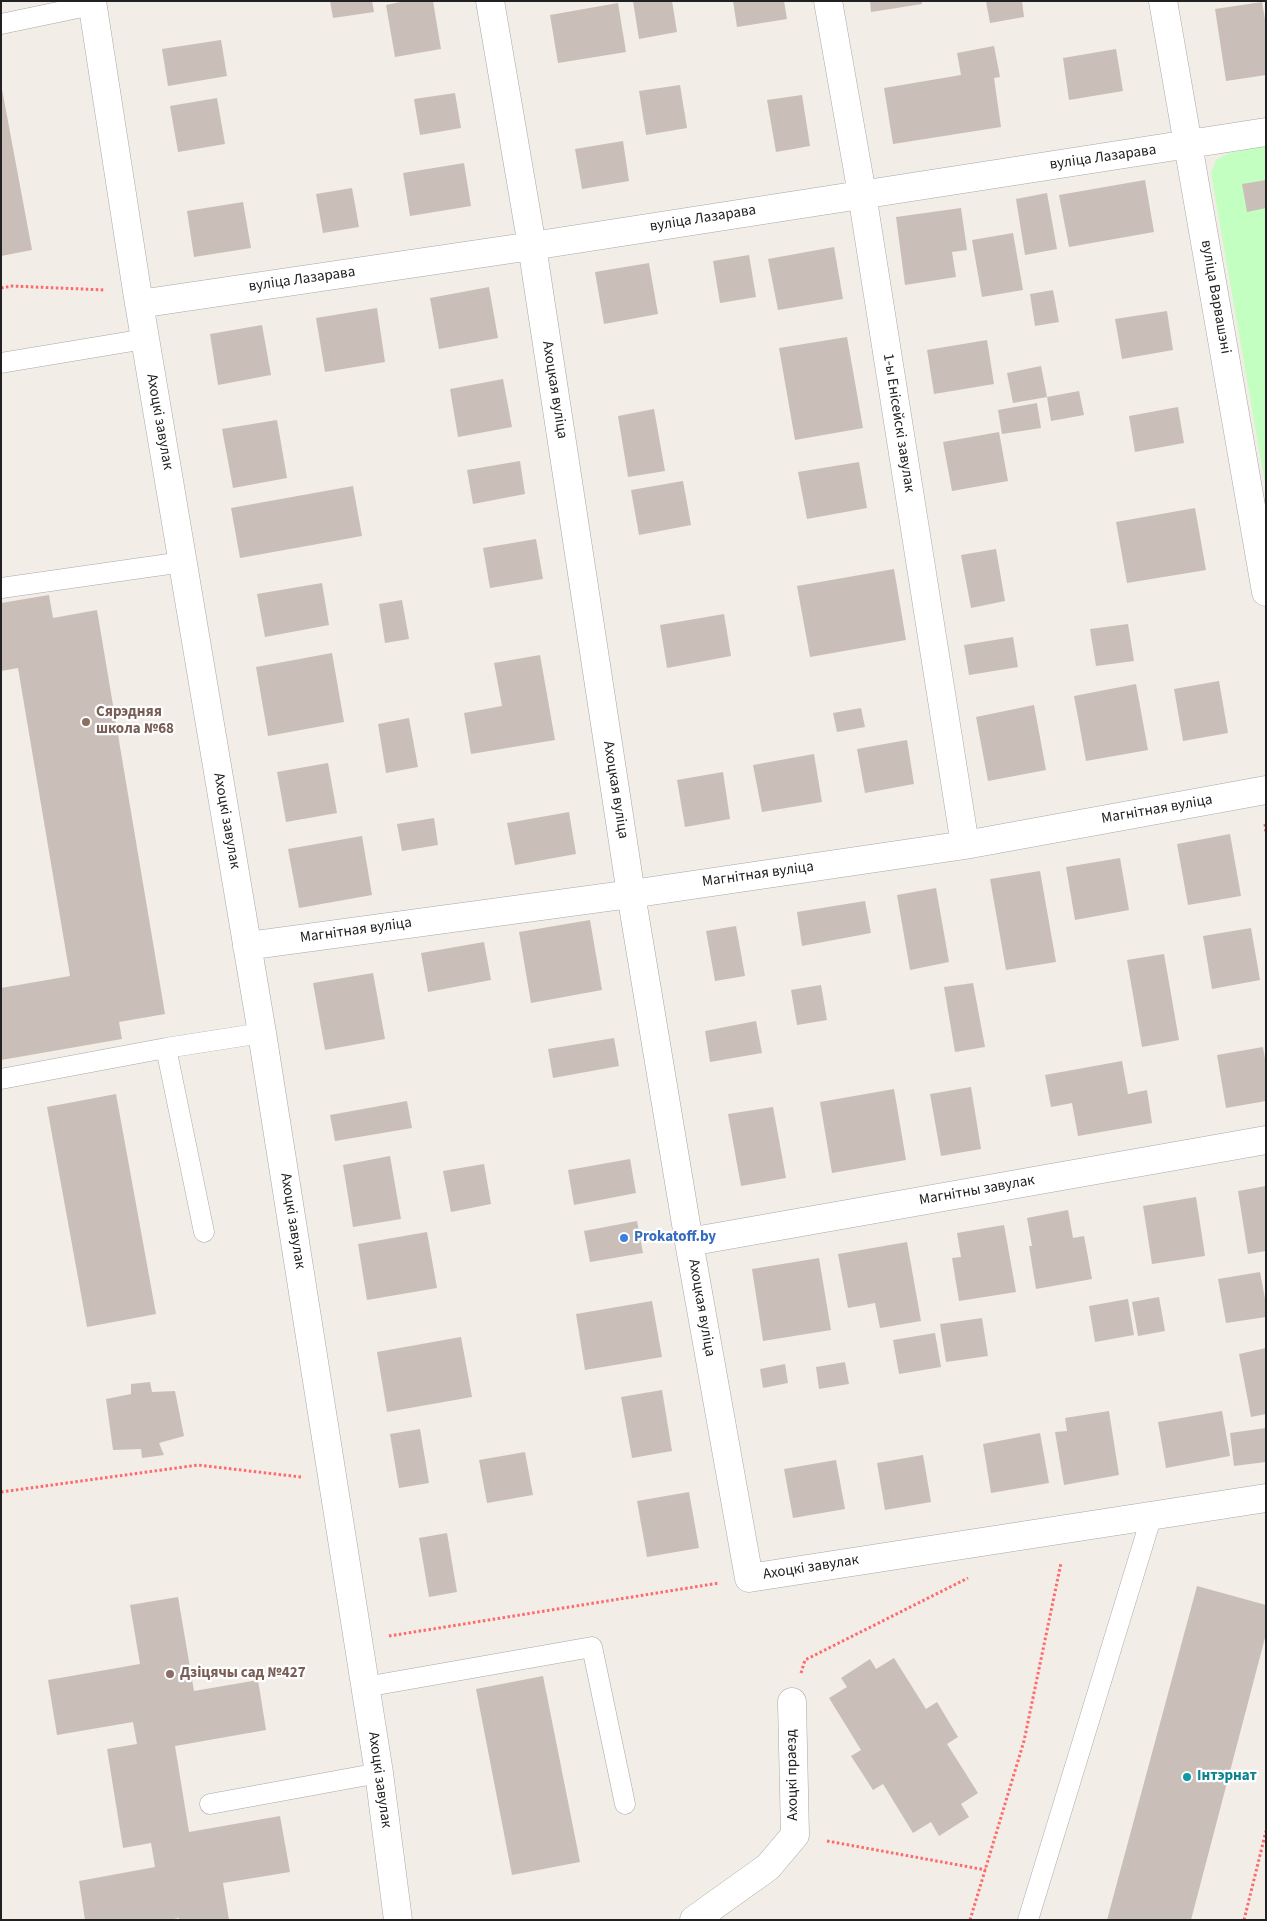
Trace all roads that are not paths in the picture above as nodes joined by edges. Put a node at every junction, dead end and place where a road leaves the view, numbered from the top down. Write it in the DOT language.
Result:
graph roads {
  1 [pos="490,1"];
  2 [pos="828,1"];
  3 [pos="1163,1"];
  4 [pos="92,3"];
  5 [pos="1,24"];
  6 [pos="1266,132"];
  7 [pos="1190,145"];
  8 [pos="862,194"];
  9 [pos="532,246"];
  10 [pos="138,297"];
  11 [pos="145,339"];
  12 [pos="1,363"];
  13 [pos="183,562"];
  14 [pos="1,588"];
  15 [pos="1266,592"];
  16 [pos="1266,790"];
  17 [pos="966,845"];
  18 [pos="631,894"];
  19 [pos="247,946"];
  20 [pos="262,1033"];
  21 [pos="166,1048"];
  22 [pos="1,1079"];
  23 [pos="1266,1140"];
  24 [pos="204,1232"];
  25 [pos="689,1242"];
  26 [pos="1266,1498"];
  27 [pos="1152,1515"];
  28 [pos="749,1578"];
  29 [pos="365,1688"];
  30 [pos="792,1702"];
  31 [pos="379,1773"];
  32 [pos="210,1804"];
  33 [pos="625,1804"];
  34 [pos="398,1920"];
  35 [pos="694,1920"];
  36 [pos="1028,1920"];
  1 -- 9 [label="street, Ахоцкая вуліца"];
  2 -- 8 [label="street, 1-ы Енісейскі завулак"];
  3 -- 7 [label="street, вуліца Варвашэні"];
  4 -- 5 [label="lane"];
  4 -- 10 [label="street, Ахоцкі завулак"];
  6 -- 7 [label="street, вуліца Лазарава"];
  7 -- 8 [label="street, вуліца Лазарава"];
  7 -- 15 [label="street, вуліца Варвашэні"];
  8 -- 9 [label="street, вуліца Лазарава"];
  8 -- 17 [label="street, 1-ы Енісейскі завулак"];
  9 -- 10 [label="street, вуліца Лазарава"];
  9 -- 18 [label="street, Ахоцкая вуліца"];
  10 -- 11 [label="street, Ахоцкі завулак"];
  11 -- 12 [label="lane"];
  11 -- 13 [label="street, Ахоцкі завулак"];
  13 -- 14 [label="lane"];
  13 -- 19 [label="street, Ахоцкі завулак"];
  16 -- 17 [label="street, Магнітная вуліца"];
  17 -- 18 [label="street, Магнітная вуліца"];
  18 -- 19 [label="street, Магнітная вуліца"];
  18 -- 25 [label="street, Ахоцкая вуліца"];
  19 -- 20 [label="street, Ахоцкі завулак"];
  20 -- 21 [label="lane"];
  20 -- 29 [label="street, Ахоцкі завулак"];
  21 -- 22 [label="lane"];
  21 -- 24 [label="lane"];
  23 -- 25 [label="street, Магнітны завулак"];
  25 -- 28 [label="street, Ахоцкая вуліца"];
  26 -- 27 [label="street, Ахоцкі завулак"];
  27 -- 28 [label="street, Ахоцкі завулак"];
  27 -- 36 [label="lane"];
  29 -- 31 [label="street, Ахоцкі завулак"];
  29 -- 33 [label="lane"];
  30 -- 35 [label="street, Ахоцкі праезд"];
  31 -- 32 [label="lane"];
  31 -- 34 [label="street, Ахоцкі завулак"];
}
